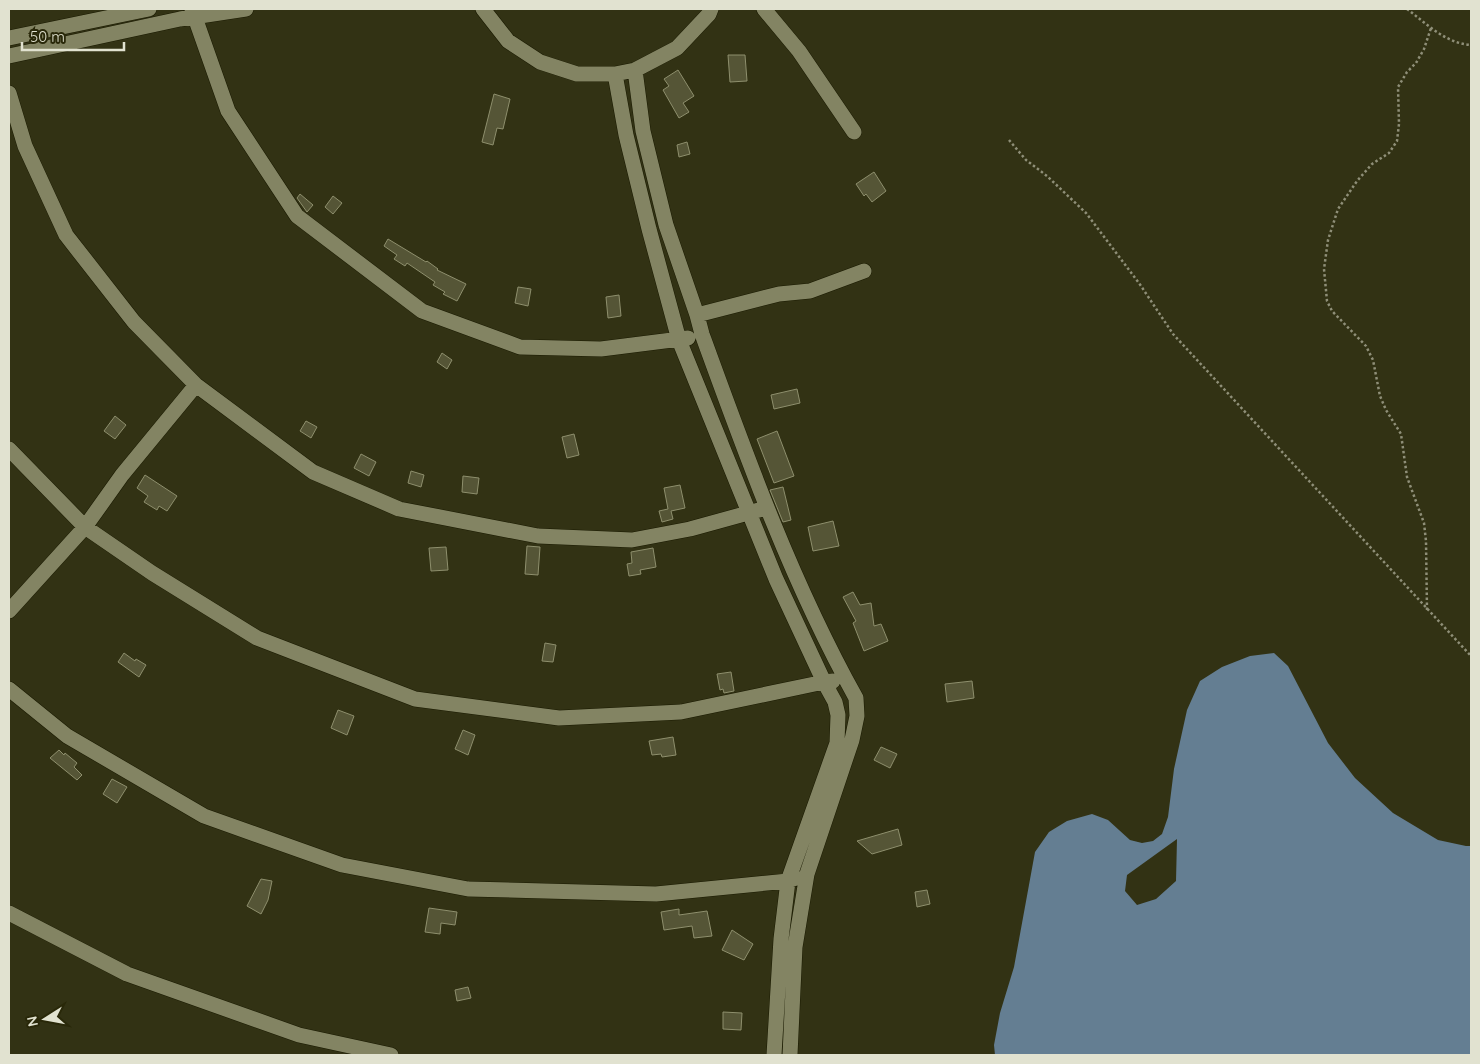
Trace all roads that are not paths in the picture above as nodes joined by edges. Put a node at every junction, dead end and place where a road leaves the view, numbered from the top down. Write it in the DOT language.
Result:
graph roads {
  1 [pos="149,9"];
  2 [pos="246,9"];
  3 [pos="483,9"];
  4 [pos="710,9"];
  5 [pos="764,9"];
  6 [pos="186,13"];
  7 [pos="9,38"];
  8 [pos="9,56"];
  9 [pos="635,70"];
  10 [pos="615,74"];
  11 [pos="9,93"];
  12 [pos="854,132"];
  13 [pos="864,271"];
  14 [pos="697,315"];
  15 [pos="702,334"];
  16 [pos="679,340"];
  17 [pos="196,385"];
  18 [pos="9,449"];
  19 [pos="766,508"];
  20 [pos="750,514"];
  21 [pos="85,527"];
  22 [pos="9,611"];
  23 [pos="846,680"];
  24 [pos="824,682"];
  25 [pos="9,689"];
  26 [pos="807,874"];
  27 [pos="788,881"];
  28 [pos="9,914"];
  29 [pos="391,1055"];
  30 [pos="774,1055"];
  31 [pos="790,1055"];
  1 -- 7 [label="street"];
  2 -- 6 [label="street"];
  3 -- 10 [label="street"];
  4 -- 9 [label="street"];
  5 -- 12 [label="street"];
  6 -- 8 [label="street"];
  6 -- 16 [label="street"];
  9 -- 10 [label="street"];
  9 -- 14 [label="street"];
  10 -- 16 [label="street"];
  11 -- 17 [label="street"];
  13 -- 14 [label="street"];
  14 -- 15 [label="street"];
  15 -- 16 [label="street"];
  15 -- 19 [label="street"];
  16 -- 20 [label="street"];
  17 -- 20 [label="street"];
  17 -- 21 [label="street"];
  18 -- 21 [label="street"];
  19 -- 20 [label="street"];
  19 -- 23 [label="street"];
  20 -- 24 [label="street"];
  21 -- 22 [label="street"];
  21 -- 24 [label="street"];
  23 -- 24 [label="street"];
  23 -- 26 [label="street"];
  24 -- 27 [label="street"];
  25 -- 27 [label="street"];
  26 -- 27 [label="street"];
  26 -- 31 [label="street"];
  27 -- 30 [label="street"];
  28 -- 29 [label="street"];
}
